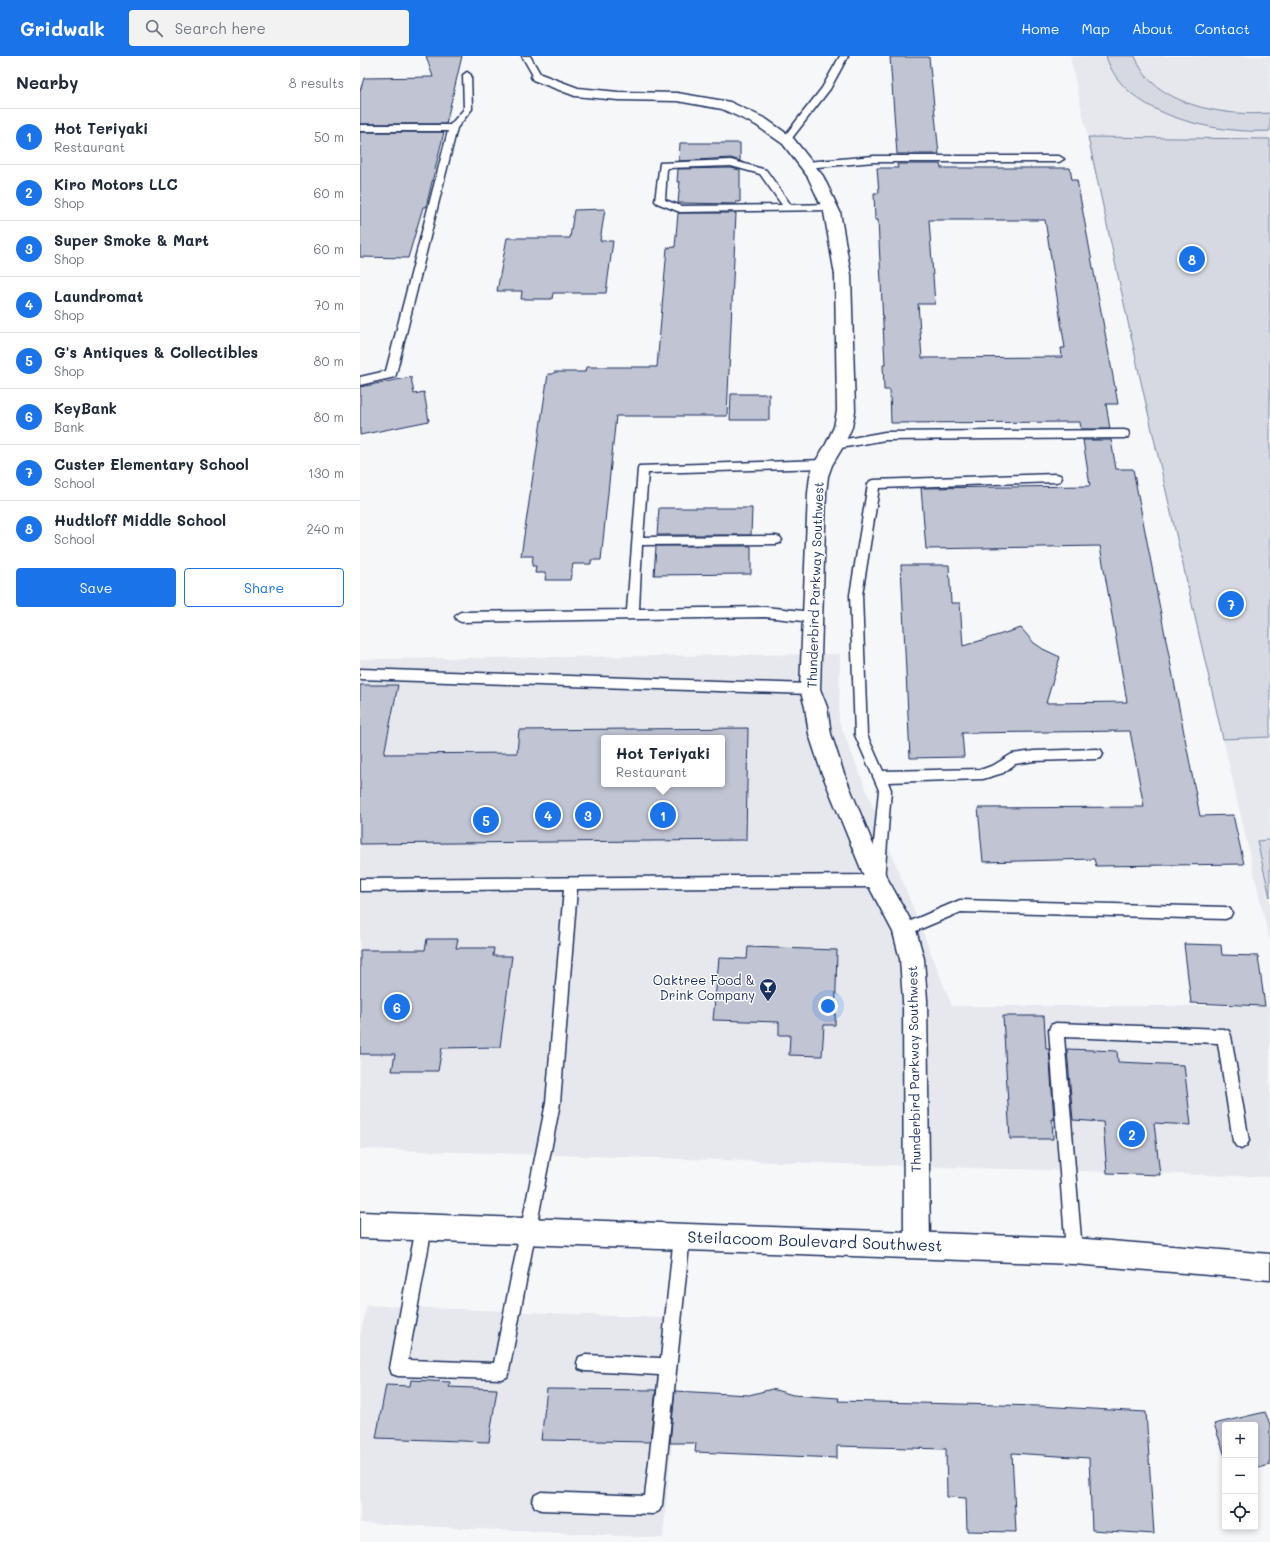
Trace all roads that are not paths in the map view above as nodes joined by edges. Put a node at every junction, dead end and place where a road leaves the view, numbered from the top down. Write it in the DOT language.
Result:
graph roads {
  1 [pos="526,56"];
  2 [pos="844,56"];
  3 [pos="467,75"];
  4 [pos="538,77"];
  5 [pos="360,128"];
  6 [pos="453,128"];
  7 [pos="786,140"];
  8 [pos="1059,159"];
  9 [pos="806,165"];
  10 [pos="830,207"];
  11 [pos="789,208"];
  12 [pos="360,381"];
  13 [pos="1124,434"];
  14 [pos="835,445"];
  15 [pos="823,464"];
  16 [pos="1056,478"];
  17 [pos="776,540"];
  18 [pos="637,541"];
  19 [pos="633,614"];
  20 [pos="461,617"];
  21 [pos="812,617"];
  22 [pos="360,674"];
  23 [pos="810,689"];
  24 [pos="1097,754"];
  25 [pos="880,777"];
  26 [pos="877,881"];
  27 [pos="571,884"];
  28 [pos="360,885"];
  29 [pos="1225,913"];
  30 [pos="904,930"];
  31 [pos="1241,1140"];
  32 [pos="360,1226"];
  33 [pos="424,1227"];
  34 [pos="529,1230"];
  35 [pos="682,1236"];
  36 [pos="917,1245"];
  37 [pos="1074,1252"];
  38 [pos="1270,1267"];
  39 [pos="585,1363"];
  40 [pos="668,1367"];
  41 [pos="541,1501"];
  1 -- 4 [label="lane"];
  2 -- 7 [label="lane"];
  3 -- 6 [label="lane"];
  4 -- 7 [label="street, Thunderbird Parkway Southwest"];
  5 -- 6 [label="lane"];
  6 -- 12 [label="lane"];
  7 -- 9 [label="street, Thunderbird Parkway Southwest"];
  8 -- 9 [label="lane"];
  9 -- 10 [label="street, Thunderbird Parkway Southwest"];
  10 -- 11 [label="lane"];
  10 -- 14 [label="street, Thunderbird Parkway Southwest"];
  11 -- 11 [label="lane"];
  13 -- 14 [label="lane"];
  14 -- 15 [label="street, Thunderbird Parkway Southwest"];
  15 -- 18 [label="lane"];
  15 -- 21 [label="street, Thunderbird Parkway Southwest"];
  16 -- 25 [label="lane"];
  17 -- 18 [label="lane"];
  18 -- 19 [label="lane"];
  19 -- 20 [label="lane"];
  19 -- 21 [label="lane"];
  21 -- 23 [label="street, Thunderbird Parkway Southwest"];
  22 -- 23 [label="lane"];
  23 -- 26 [label="street, Thunderbird Parkway Southwest"];
  24 -- 25 [label="lane"];
  25 -- 26 [label="lane"];
  26 -- 27 [label="lane"];
  26 -- 30 [label="street, Thunderbird Parkway Southwest"];
  27 -- 28 [label="lane"];
  27 -- 34 [label="lane"];
  29 -- 30 [label="lane"];
  30 -- 36 [label="street, Thunderbird Parkway Southwest"];
  31 -- 37 [label="lane"];
  32 -- 33 [label="street, Steilacoom Boulevard Southwest"];
  33 -- 34 [label="street, Steilacoom Boulevard Southwest"];
  33 -- 34 [label="lane"];
  34 -- 35 [label="street, Steilacoom Boulevard Southwest"];
  35 -- 36 [label="street, Steilacoom Boulevard Southwest"];
  35 -- 40 [label="lane"];
  36 -- 37 [label="street, Steilacoom Boulevard Southwest"];
  37 -- 38 [label="street, Steilacoom Boulevard Southwest"];
  39 -- 40 [label="lane"];
  40 -- 41 [label="lane"];
}
